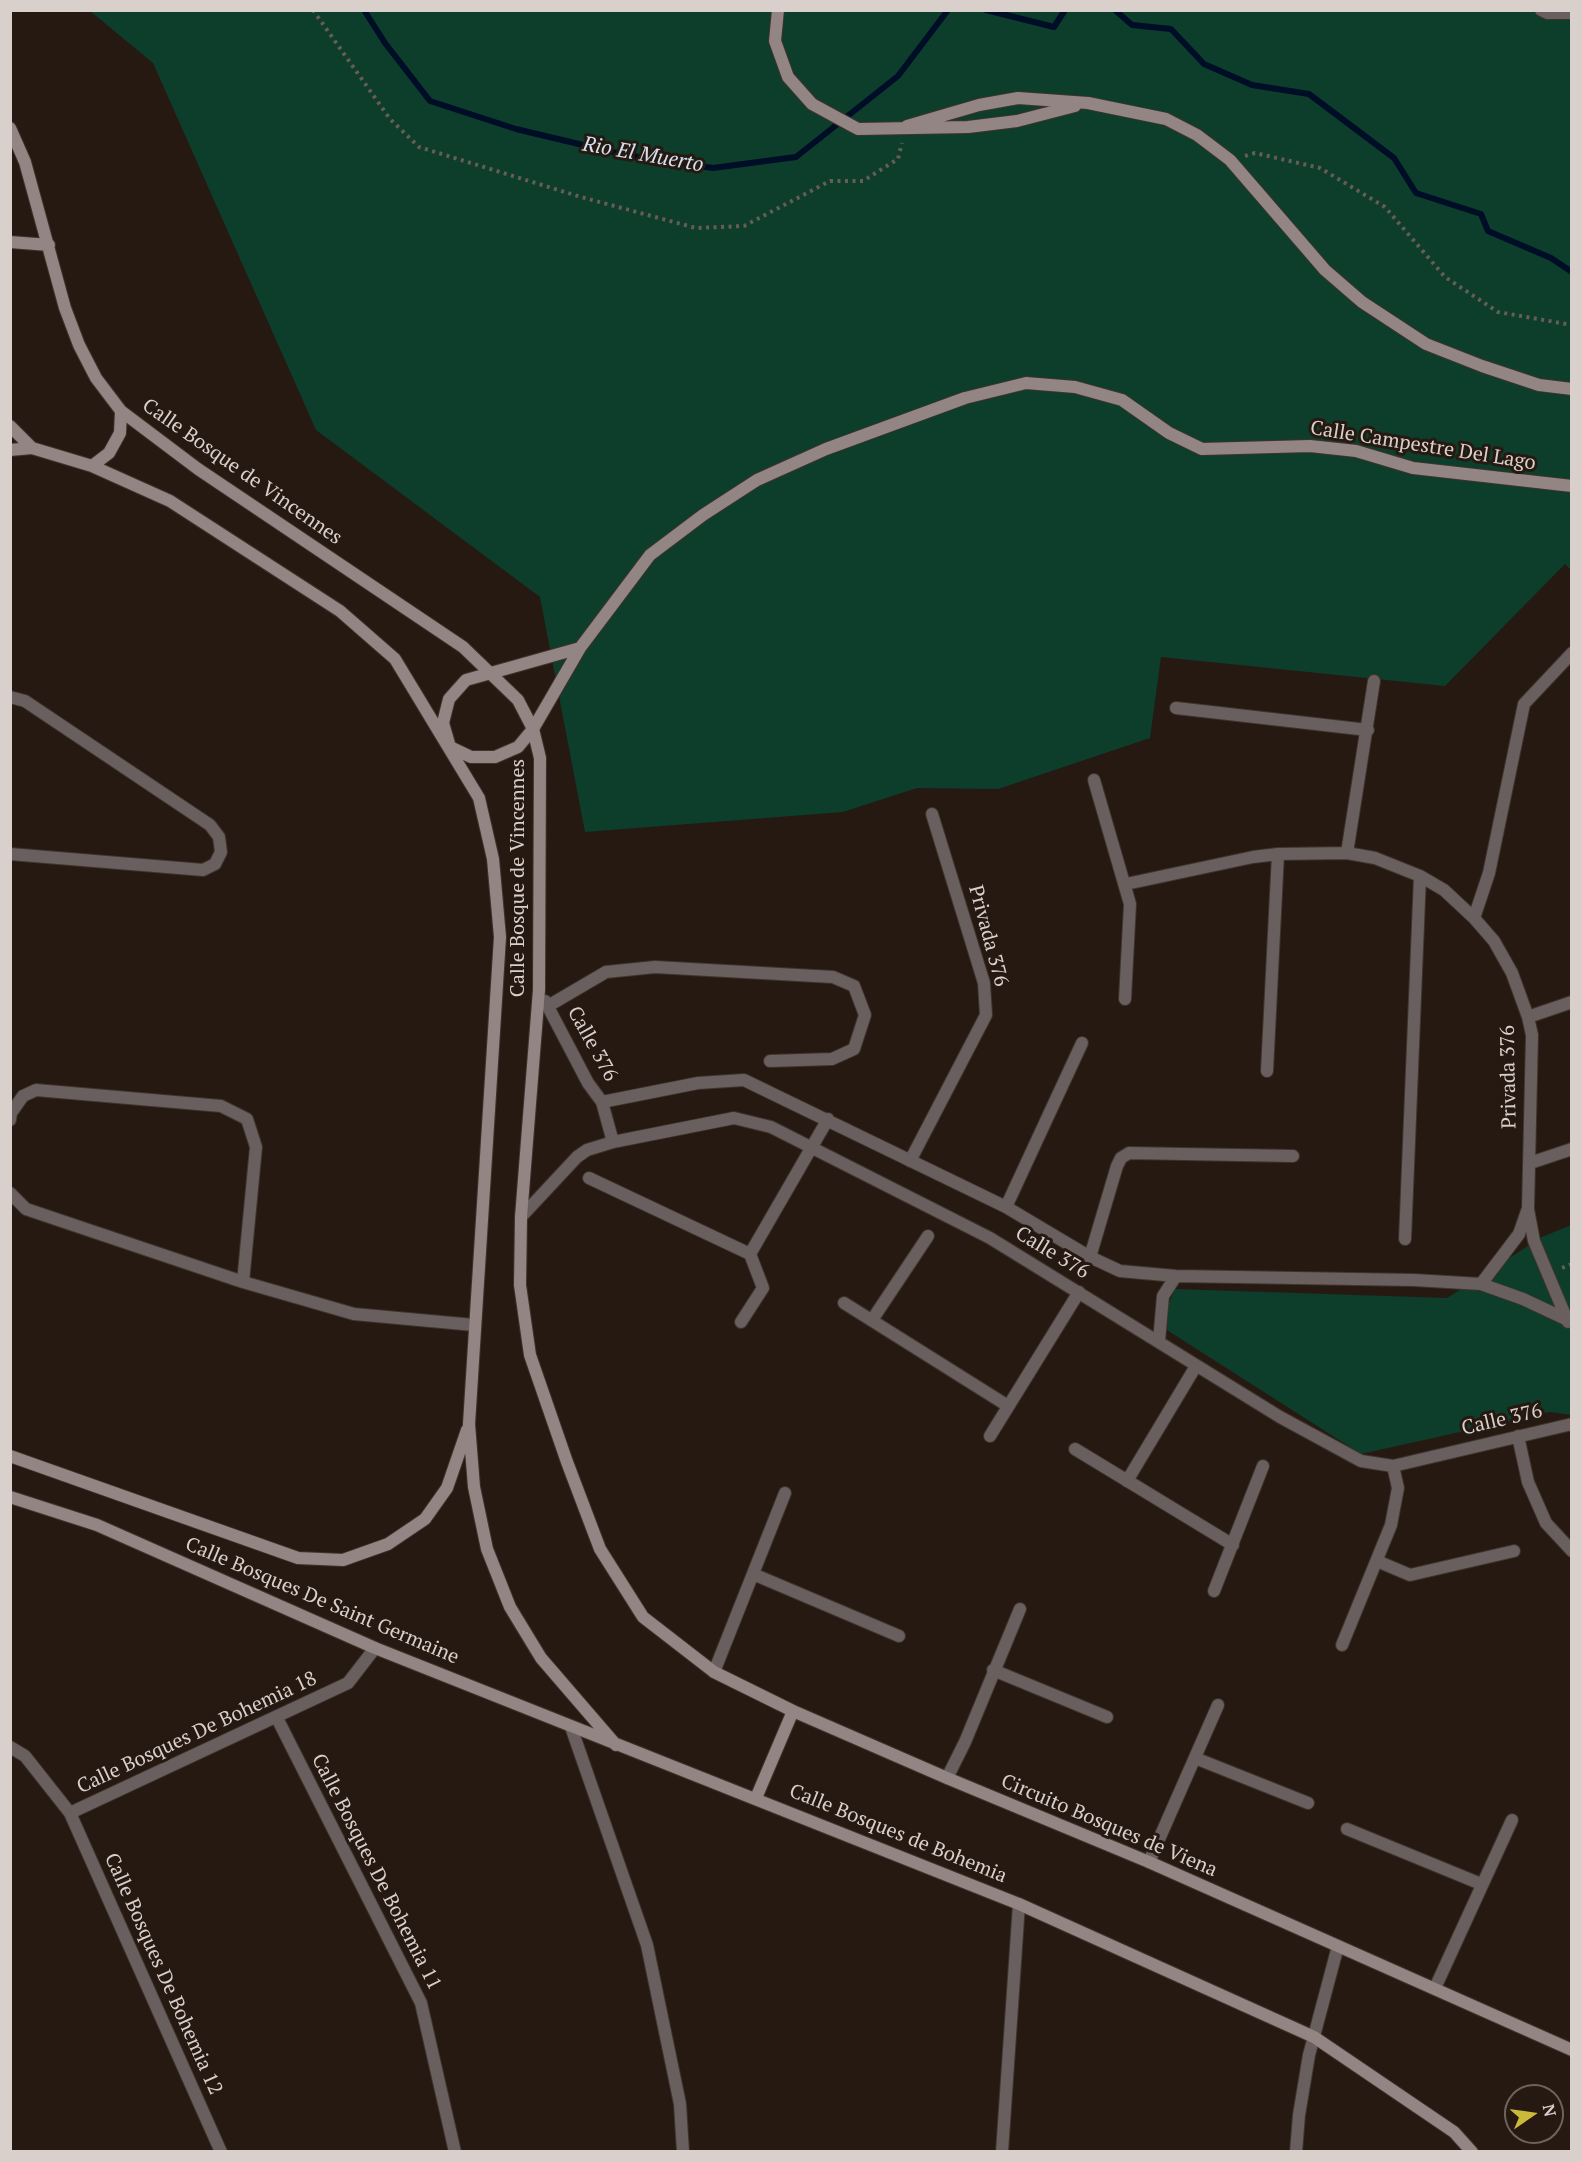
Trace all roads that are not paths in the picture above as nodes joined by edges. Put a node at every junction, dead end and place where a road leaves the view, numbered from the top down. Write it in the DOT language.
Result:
graph roads {
  1 [pos="778,10"];
  2 [pos="1541,10"];
  3 [pos="1572,13"];
  4 [pos="1088,103"];
  5 [pos="907,126"];
  6 [pos="10,128"];
  7 [pos="10,242"];
  8 [pos="49,245"];
  9 [pos="1572,389"];
  10 [pos="121,411"];
  11 [pos="10,426"];
  12 [pos="32,448"];
  13 [pos="10,450"];
  14 [pos="92,466"];
  15 [pos="1572,486"];
  16 [pos="580,648"];
  17 [pos="1572,653"];
  18 [pos="490,674"];
  19 [pos="1374,681"];
  20 [pos="10,697"];
  21 [pos="1176,708"];
  22 [pos="533,729"];
  23 [pos="1368,730"];
  24 [pos="450,747"];
  25 [pos="1094,780"];
  26 [pos="932,814"];
  27 [pos="1347,853"];
  28 [pos="10,854"];
  29 [pos="1278,854"];
  30 [pos="1420,876"];
  31 [pos="1126,884"];
  32 [pos="1474,918"];
  33 [pos="538,990"];
  34 [pos="1125,999"];
  35 [pos="1572,1002"];
  36 [pos="548,1006"];
  37 [pos="1528,1017"];
  38 [pos="1082,1043"];
  39 [pos="770,1061"];
  40 [pos="1267,1071"];
  41 [pos="602,1102"];
  42 [pos="828,1119"];
  43 [pos="10,1120"];
  44 [pos="613,1142"];
  45 [pos="812,1147"];
  46 [pos="1572,1149"];
  47 [pos="1293,1155"];
  48 [pos="910,1161"];
  49 [pos="1530,1163"];
  50 [pos="589,1178"];
  51 [pos="12,1196"];
  52 [pos="1006,1207"];
  53 [pos="1528,1209"];
  54 [pos="521,1217"];
  55 [pos="928,1236"];
  56 [pos="1405,1239"];
  57 [pos="750,1254"];
  58 [pos="1090,1257"];
  59 [pos="1176,1276"];
  60 [pos="243,1282"];
  61 [pos="1481,1284"];
  62 [pos="1079,1292"];
  63 [pos="844,1303"];
  64 [pos="872,1320"];
  65 [pos="741,1322"];
  66 [pos="1570,1324"];
  67 [pos="474,1325"];
  68 [pos="1159,1341"];
  69 [pos="1196,1366"];
  70 [pos="1008,1406"];
  71 [pos="1570,1422"];
  72 [pos="469,1424"];
  73 [pos="990,1436"];
  74 [pos="1518,1436"];
  75 [pos="1075,1449"];
  76 [pos="10,1456"];
  77 [pos="1263,1466"];
  78 [pos="1393,1466"];
  79 [pos="1127,1480"];
  80 [pos="785,1493"];
  81 [pos="10,1497"];
  82 [pos="1233,1545"];
  83 [pos="1514,1551"];
  84 [pos="1572,1551"];
  85 [pos="1377,1561"];
  86 [pos="753,1574"];
  87 [pos="1214,1591"];
  88 [pos="1020,1609"];
  89 [pos="643,1617"];
  90 [pos="899,1636"];
  91 [pos="1342,1645"];
  92 [pos="375,1648"];
  93 [pos="993,1670"];
  94 [pos="714,1672"];
  95 [pos="1218,1705"];
  96 [pos="793,1710"];
  97 [pos="1107,1717"];
  98 [pos="277,1718"];
  99 [pos="571,1727"];
  100 [pos="616,1745"];
  101 [pos="10,1747"];
  102 [pos="1195,1758"];
  103 [pos="947,1778"];
  104 [pos="756,1798"];
  105 [pos="1308,1803"];
  106 [pos="70,1813"];
  107 [pos="1512,1820"];
  108 [pos="1347,1829"];
  109 [pos="1149,1862"];
  110 [pos="1481,1884"];
  111 [pos="1019,1904"];
  112 [pos="1338,1946"];
  113 [pos="1435,1988"];
  114 [pos="1314,2037"];
  115 [pos="1572,2050"];
  116 [pos="221,2151"];
  117 [pos="455,2151"];
  118 [pos="683,2151"];
  119 [pos="1002,2151"];
  120 [pos="1296,2151"];
  121 [pos="1472,2151"];
  1 -- 5 [label="main road"];
  2 -- 3 [label="street"];
  4 -- 5 [label="main road"];
  4 -- 5 [label="main road"];
  4 -- 9 [label="main road"];
  6 -- 8 [label="main road, Calle Bosque de Vincennes"];
  7 -- 8 [label="main road"];
  8 -- 10 [label="main road, Calle Bosque de Vincennes"];
  10 -- 14 [label="main road"];
  10 -- 18 [label="main road, Calle Bosque de Vincennes"];
  11 -- 12 [label="main road, Calle Bosque de Vincennes"];
  12 -- 13 [label="main road"];
  12 -- 14 [label="main road, Calle Bosque de Vincennes"];
  14 -- 24 [label="main road, Calle Bosque de Vincennes"];
  15 -- 16 [label="main road, Calle Campestre Del Lago"];
  16 -- 18 [label="main road"];
  16 -- 22 [label="main road, Calle Campestre Del Lago"];
  17 -- 32 [label="street"];
  18 -- 22 [label="main road, Calle Bosque de Vincennes"];
  18 -- 24 [label="main road"];
  19 -- 23 [label="street"];
  20 -- 28 [label="street"];
  21 -- 23 [label="street"];
  22 -- 24 [label="main road, Calle Campestre Del Lago"];
  22 -- 33 [label="main road, Calle Bosque de Vincennes"];
  23 -- 27 [label="street"];
  24 -- 67 [label="main road, Calle Bosque de Vincennes"];
  25 -- 31 [label="street"];
  26 -- 48 [label="street, Privada 376"];
  27 -- 29 [label="street, Privada 376"];
  27 -- 30 [label="street, Privada 376"];
  29 -- 31 [label="street, Privada 376"];
  29 -- 40 [label="street"];
  30 -- 32 [label="street, Privada 376"];
  30 -- 56 [label="street"];
  31 -- 34 [label="street"];
  32 -- 37 [label="street, Privada 376"];
  33 -- 36 [label="street, Calle 376"];
  33 -- 54 [label="main road, Calle Bosque de Vincennes"];
  35 -- 37 [label="street"];
  36 -- 39 [label="street"];
  36 -- 41 [label="street, Calle 376"];
  37 -- 49 [label="street, Privada 376"];
  38 -- 52 [label="street"];
  41 -- 42 [label="street, Calle 376"];
  41 -- 44 [label="street"];
  42 -- 45 [label="street"];
  42 -- 48 [label="street, Calle 376"];
  43 -- 60 [label="street"];
  44 -- 45 [label="street, Calle 376"];
  44 -- 54 [label="street, Calle 376"];
  45 -- 57 [label="street"];
  45 -- 62 [label="street, Calle 376"];
  46 -- 49 [label="street"];
  47 -- 58 [label="street"];
  48 -- 52 [label="street, Calle 376"];
  49 -- 53 [label="street, Privada 376"];
  50 -- 57 [label="street"];
  51 -- 60 [label="street"];
  52 -- 58 [label="street, Calle 376"];
  53 -- 61 [label="street"];
  53 -- 66 [label="street"];
  54 -- 89 [label="main road, Calle Bosque de Vincennes"];
  55 -- 64 [label="street"];
  57 -- 65 [label="street"];
  58 -- 59 [label="street, Calle 376"];
  59 -- 61 [label="street, Calle 376"];
  59 -- 68 [label="street"];
  60 -- 67 [label="street"];
  61 -- 66 [label="street, Calle 376"];
  62 -- 68 [label="street, Calle 376"];
  62 -- 70 [label="street"];
  63 -- 64 [label="street"];
  64 -- 70 [label="street"];
  67 -- 72 [label="main road, Calle Bosque de Vincennes"];
  68 -- 69 [label="street, Calle 376"];
  69 -- 78 [label="street, Calle 376"];
  69 -- 79 [label="street"];
  70 -- 73 [label="street"];
  71 -- 74 [label="street, Calle 376"];
  72 -- 76 [label="main road, Calle Bosques De Saint Germaine"];
  72 -- 100 [label="main road, Calle Bosques de Bohemia"];
  74 -- 78 [label="street, Calle 376"];
  74 -- 84 [label="street"];
  75 -- 79 [label="street"];
  77 -- 82 [label="street"];
  78 -- 85 [label="street"];
  79 -- 82 [label="street"];
  80 -- 86 [label="street"];
  81 -- 92 [label="main road, Calle Bosques De Saint Germaine"];
  82 -- 87 [label="street"];
  83 -- 85 [label="street"];
  85 -- 91 [label="street"];
  86 -- 90 [label="street"];
  86 -- 94 [label="street"];
  88 -- 93 [label="street"];
  89 -- 94 [label="main road, Circuito Bosques de Viena"];
  92 -- 98 [label="street, Calle Bosques De Bohemia 18"];
  92 -- 99 [label="main road, Calle Bosques De Saint Germaine"];
  93 -- 97 [label="street"];
  93 -- 103 [label="street"];
  94 -- 96 [label="main road, Circuito Bosques de Viena"];
  95 -- 102 [label="street"];
  96 -- 103 [label="main road, Circuito Bosques de Viena"];
  96 -- 104 [label="main road"];
  98 -- 106 [label="street, Calle Bosques De Bohemia 18"];
  98 -- 117 [label="street, Calle Bosques De Bohemia 11"];
  99 -- 100 [label="main road, Calle Bosques De Saint Germaine"];
  99 -- 118 [label="street"];
  100 -- 104 [label="main road, Calle Bosques de Bohemia"];
  101 -- 106 [label="street, Calle Bosques De Bohemia 18"];
  102 -- 105 [label="street"];
  102 -- 109 [label="street"];
  103 -- 109 [label="main road, Circuito Bosques de Viena"];
  104 -- 111 [label="main road, Calle Bosques de Bohemia"];
  106 -- 116 [label="street, Calle Bosques De Bohemia 12"];
  107 -- 110 [label="street"];
  108 -- 110 [label="street"];
  109 -- 112 [label="main road, Circuito Bosques de Viena"];
  110 -- 113 [label="street"];
  111 -- 114 [label="main road, Calle Bosques de Bohemia"];
  111 -- 119 [label="street"];
  112 -- 113 [label="main road, Circuito Bosques de Viena"];
  112 -- 114 [label="street"];
  113 -- 115 [label="main road, Circuito Bosques de Viena"];
  114 -- 120 [label="street"];
  114 -- 121 [label="main road, Calle Bosques de Bohemia"];
}
